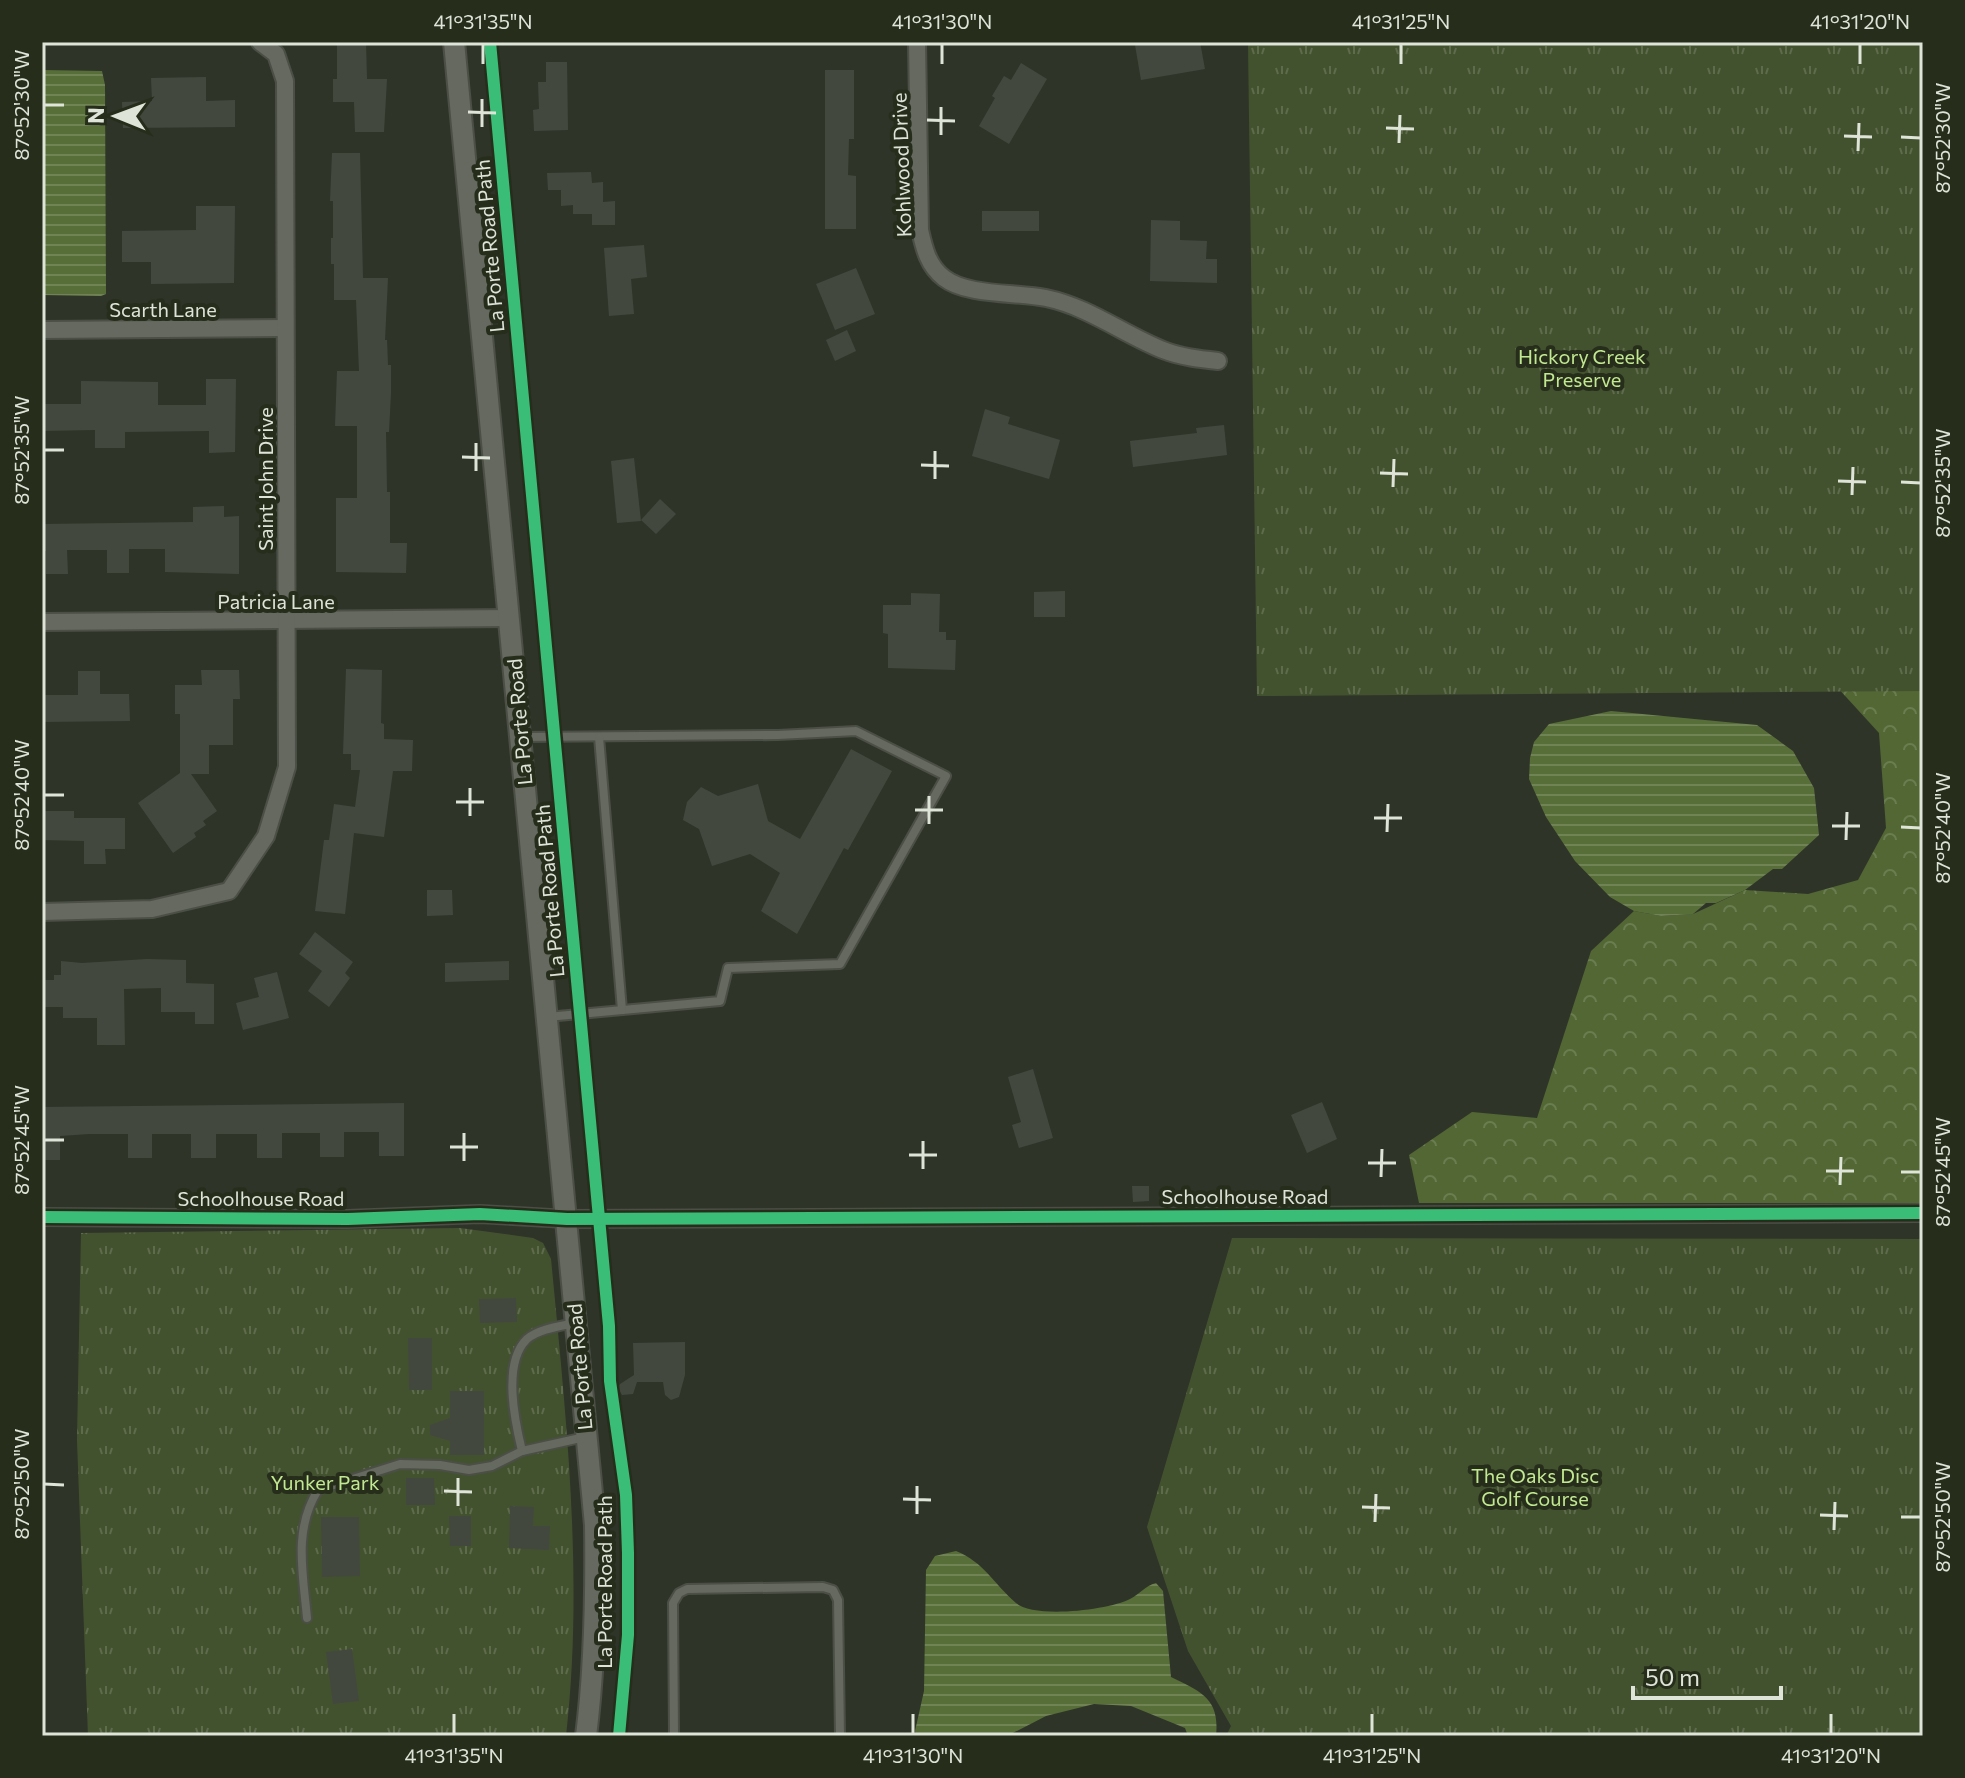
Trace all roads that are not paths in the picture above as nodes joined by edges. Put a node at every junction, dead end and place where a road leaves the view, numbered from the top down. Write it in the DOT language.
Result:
graph roads {
  1 [pos="260,42"];
  2 [pos="454,42"];
  3 [pos="917,42"];
  4 [pos="285,328"];
  5 [pos="42,330"];
  6 [pos="1218,361"];
  7 [pos="510,618"];
  8 [pos="286,621"];
  9 [pos="42,622"];
  10 [pos="521,737"];
  11 [pos="599,737"];
  12 [pos="42,912"];
  13 [pos="622,1010"];
  14 [pos="546,1017"];
  15 [pos="1923,1213"];
  16 [pos="42,1217"];
  17 [pos="567,1219"];
  18 [pos="575,1323"];
  19 [pos="586,1437"];
  20 [pos="522,1451"];
  21 [pos="307,1618"];
  22 [pos="586,1736"];
  23 [pos="674,1736"];
  24 [pos="840,1736"];
  1 -- 4 [label="street, Saint John Drive"];
  2 -- 7 [label="street, La Porte Road"];
  3 -- 6 [label="street, Kohlwood Drive"];
  4 -- 5 [label="street, Scarth Lane"];
  4 -- 8 [label="street, Saint John Drive"];
  7 -- 8 [label="street, Patricia Lane"];
  7 -- 10 [label="street, La Porte Road"];
  8 -- 9 [label="street, Patricia Lane"];
  8 -- 12 [label="street, Saint John Drive"];
  10 -- 11 [label="lane"];
  10 -- 14 [label="street, La Porte Road"];
  11 -- 13 [label="lane"];
  11 -- 13 [label="lane"];
  13 -- 14 [label="lane"];
  14 -- 17 [label="street, La Porte Road"];
  15 -- 17 [label="street, Schoolhouse Road"];
  16 -- 17 [label="street, Schoolhouse Road"];
  17 -- 18 [label="street, La Porte Road"];
  18 -- 19 [label="street, La Porte Road"];
  18 -- 20 [label="lane"];
  19 -- 20 [label="lane"];
  19 -- 22 [label="street, La Porte Road"];
  20 -- 21 [label="lane"];
  23 -- 24 [label="lane"];
}
